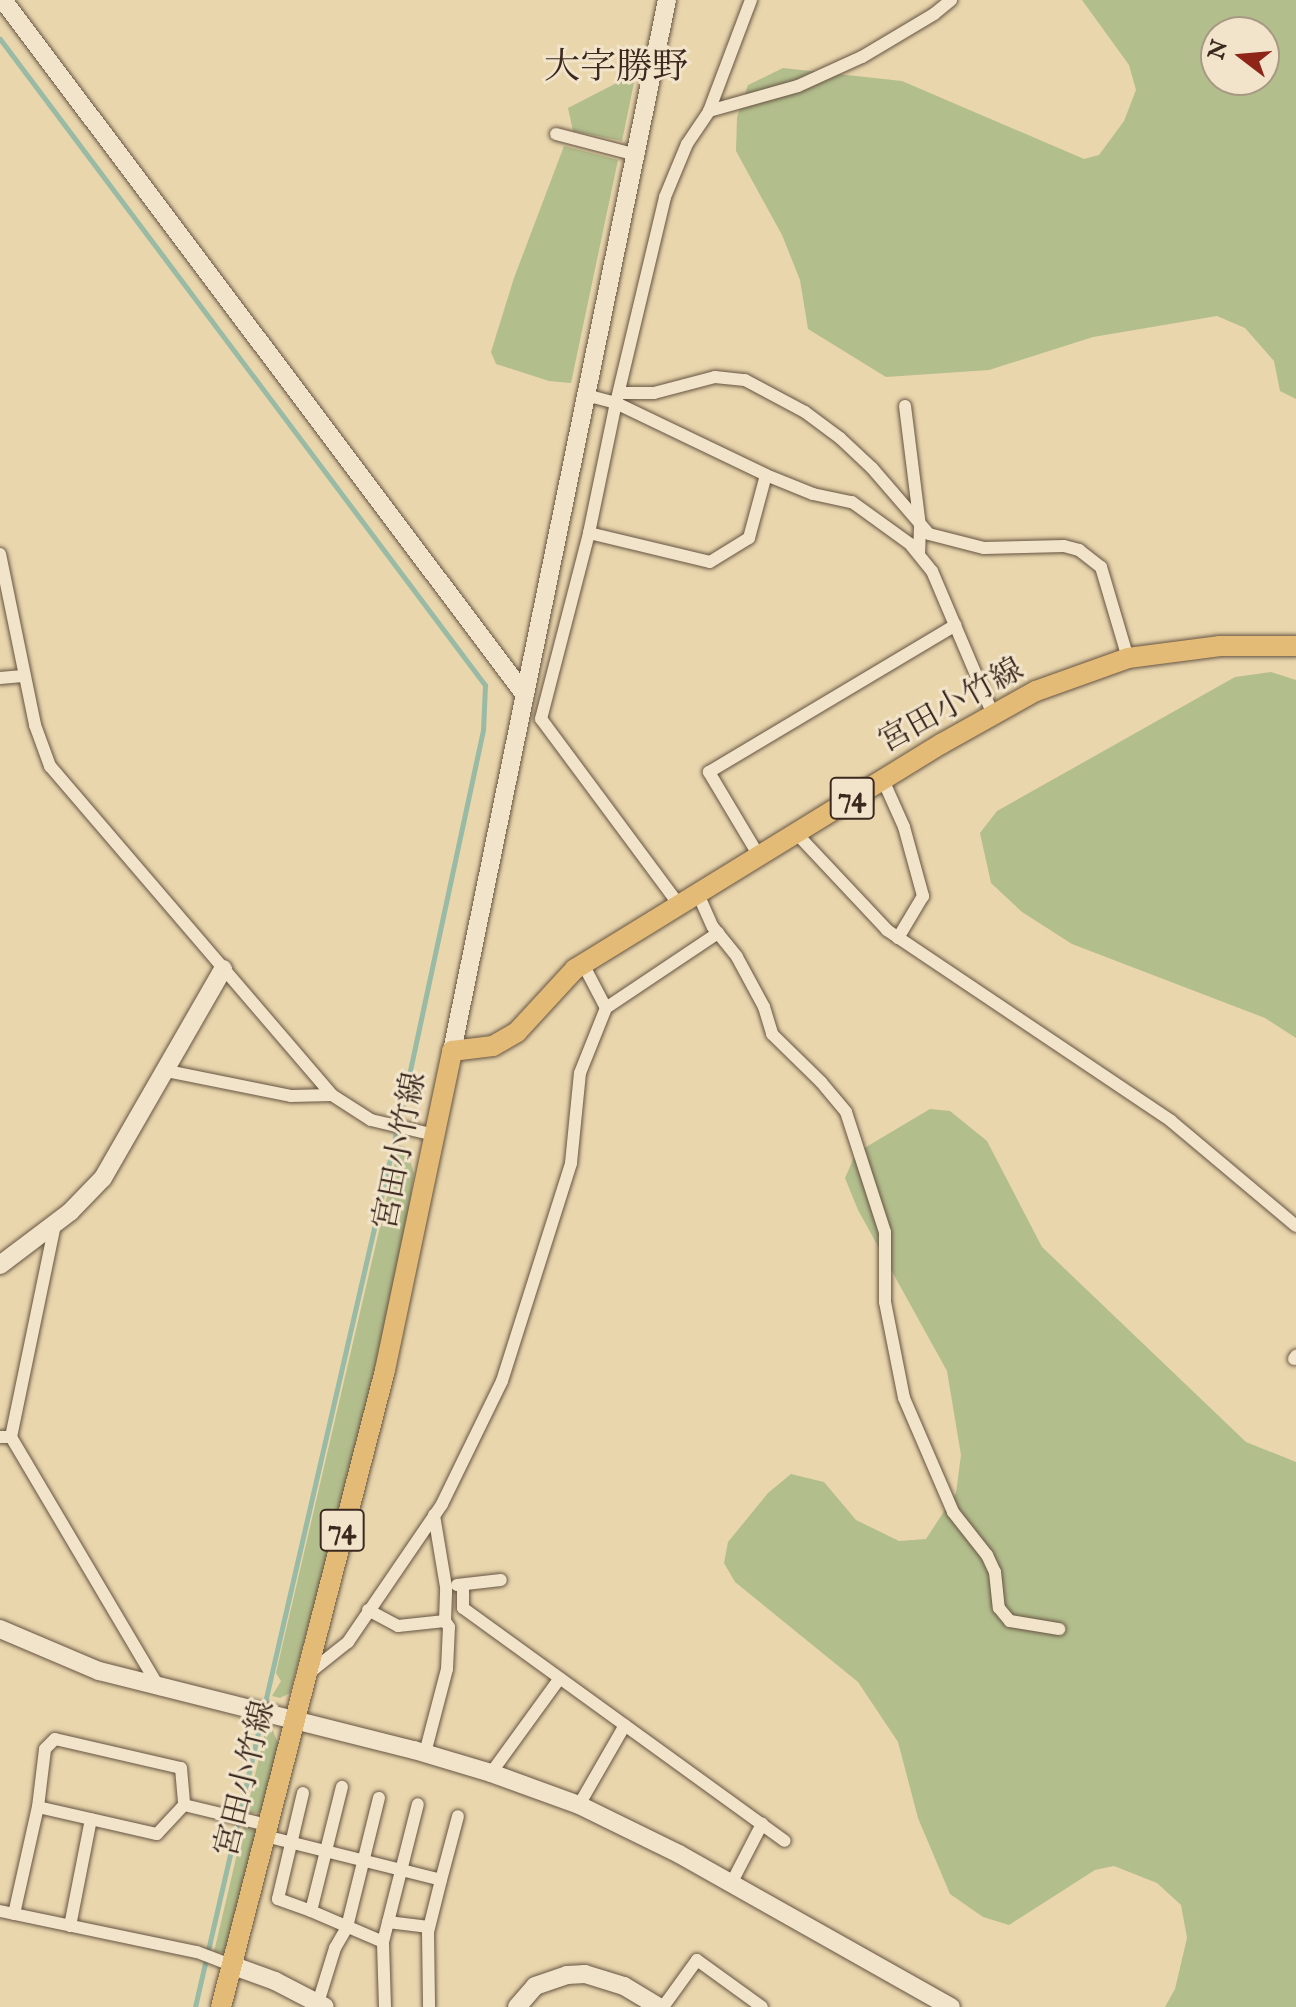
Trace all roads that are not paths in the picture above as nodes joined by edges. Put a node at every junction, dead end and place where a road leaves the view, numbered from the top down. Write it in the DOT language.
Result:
graph roads {
  1 [pos="3,0"];
  2 [pos="667,0"];
  3 [pos="751,0"];
  4 [pos="951,0"];
  5 [pos="709,111"];
  6 [pos="561,136"];
  7 [pos="633,154"];
  8 [pos="586,395"];
  9 [pos="617,398"];
  10 [pos="905,406"];
  11 [pos="766,475"];
  12 [pos="920,527"];
  13 [pos="589,533"];
  14 [pos="919,552"];
  15 [pos="0,554"];
  16 [pos="956,625"];
  17 [pos="1296,646"];
  18 [pos="1128,658"];
  19 [pos="23,676"];
  20 [pos="0,678"];
  21 [pos="525,695"];
  22 [pos="993,715"];
  23 [pos="883,780"];
  24 [pos="796,833"];
  25 [pos="759,856"];
  26 [pos="698,894"];
  27 [pos="680,906"];
  28 [pos="718,933"];
  29 [pos="898,938"];
  30 [pos="583,964"];
  31 [pos="223,969"];
  32 [pos="606,1008"];
  33 [pos="452,1051"];
  34 [pos="167,1071"];
  35 [pos="332,1095"];
  36 [pos="435,1135"];
  37 [pos="55,1222"];
  38 [pos="1296,1226"];
  39 [pos="0,1265"];
  40 [pos="6,1437"];
  41 [pos="434,1515"];
  42 [pos="501,1580"];
  43 [pos="463,1585"];
  44 [pos="446,1587"];
  45 [pos="368,1610"];
  46 [pos="445,1621"];
  47 [pos="0,1629"];
  48 [pos="1059,1629"];
  49 [pos="303,1678"];
  50 [pos="560,1678"];
  51 [pos="160,1689"];
  52 [pos="294,1717"];
  53 [pos="625,1725"];
  54 [pos="425,1753"];
  55 [pos="491,1773"];
  56 [pos="342,1787"];
  57 [pos="303,1793"];
  58 [pos="379,1798"];
  59 [pos="418,1804"];
  60 [pos="184,1805"];
  61 [pos="579,1805"];
  62 [pos="38,1807"];
  63 [pos="458,1816"];
  64 [pos="91,1819"];
  65 [pos="762,1824"];
  66 [pos="266,1830"];
  67 [pos="785,1841"];
  68 [pos="291,1842"];
  69 [pos="326,1851"];
  70 [pos="364,1861"];
  71 [pos="401,1870"];
  72 [pos="441,1880"];
  73 [pos="731,1884"];
  74 [pos="0,1911"];
  75 [pos="311,1911"];
  76 [pos="14,1914"];
  77 [pos="388,1922"];
  78 [pos="70,1926"];
  79 [pos="347,1927"];
  80 [pos="429,1927"];
  81 [pos="383,1942"];
  82 [pos="222,1960"];
  83 [pos="321,2005"];
  84 [pos="221,2007"];
  85 [pos="385,2007"];
  86 [pos="429,2007"];
  87 [pos="517,2007"];
  88 [pos="661,2007"];
  89 [pos="762,2007"];
  90 [pos="951,2007"];
  1 -- 21 [label="street"];
  2 -- 7 [label="street"];
  3 -- 5 [label="street"];
  4 -- 5 [label="street"];
  5 -- 9 [label="street"];
  6 -- 7 [label="street"];
  7 -- 8 [label="street"];
  8 -- 9 [label="street"];
  8 -- 21 [label="street"];
  9 -- 11 [label="street"];
  9 -- 12 [label="street"];
  9 -- 13 [label="street"];
  10 -- 12 [label="street"];
  11 -- 13 [label="street"];
  11 -- 14 [label="street"];
  12 -- 14 [label="street"];
  12 -- 18 [label="street"];
  13 -- 27 [label="street"];
  14 -- 16 [label="street"];
  15 -- 19 [label="street"];
  16 -- 22 [label="street"];
  16 -- 25 [label="street"];
  17 -- 18 [label="main road, 宮田小竹線 / 74"];
  18 -- 22 [label="main road, 宮田小竹線 / 74"];
  19 -- 20 [label="street"];
  19 -- 31 [label="street"];
  21 -- 33 [label="street"];
  22 -- 23 [label="main road, 宮田小竹線 / 74"];
  23 -- 24 [label="main road, 宮田小竹線 / 74"];
  23 -- 29 [label="street"];
  24 -- 25 [label="main road, 宮田小竹線 / 74"];
  24 -- 29 [label="street"];
  25 -- 26 [label="main road, 宮田小竹線 / 74"];
  26 -- 27 [label="main road, 宮田小竹線 / 74"];
  26 -- 28 [label="street"];
  27 -- 30 [label="main road, 宮田小竹線 / 74"];
  28 -- 32 [label="street"];
  28 -- 48 [label="street"];
  29 -- 38 [label="street"];
  30 -- 32 [label="street"];
  30 -- 33 [label="main road, 宮田小竹線 / 74"];
  31 -- 34 [label="street"];
  31 -- 35 [label="street"];
  32 -- 41 [label="street"];
  33 -- 36 [label="main road, 宮田小竹線 / 74"];
  34 -- 35 [label="street"];
  34 -- 37 [label="street"];
  35 -- 36 [label="street"];
  36 -- 49 [label="main road, 宮田小竹線 / 74"];
  37 -- 39 [label="street"];
  37 -- 40 [label="street"];
  40 -- 51 [label="street"];
  41 -- 44 [label="street"];
  41 -- 45 [label="street"];
  42 -- 43 [label="street"];
  43 -- 44 [label="street"];
  43 -- 50 [label="street"];
  44 -- 46 [label="street"];
  45 -- 46 [label="street"];
  45 -- 49 [label="street"];
  46 -- 54 [label="street"];
  47 -- 51 [label="street"];
  49 -- 52 [label="main road, 宮田小竹線 / 74"];
  50 -- 53 [label="street"];
  50 -- 55 [label="street"];
  51 -- 52 [label="street"];
  52 -- 54 [label="street"];
  52 -- 66 [label="main road, 宮田小竹線 / 74"];
  53 -- 61 [label="street"];
  53 -- 65 [label="street"];
  54 -- 55 [label="street"];
  55 -- 61 [label="street"];
  56 -- 69 [label="street"];
  57 -- 68 [label="street"];
  58 -- 70 [label="street"];
  59 -- 71 [label="street"];
  60 -- 62 [label="street"];
  60 -- 64 [label="street"];
  60 -- 66 [label="street"];
  61 -- 73 [label="street"];
  62 -- 64 [label="street"];
  62 -- 76 [label="street"];
  63 -- 72 [label="street"];
  64 -- 78 [label="street"];
  65 -- 67 [label="street"];
  65 -- 73 [label="street"];
  66 -- 68 [label="street"];
  66 -- 82 [label="main road, 宮田小竹線 / 74"];
  68 -- 69 [label="street"];
  68 -- 75 [label="street"];
  69 -- 70 [label="street"];
  69 -- 75 [label="street"];
  70 -- 71 [label="street"];
  70 -- 79 [label="street"];
  71 -- 72 [label="street"];
  71 -- 77 [label="street"];
  72 -- 80 [label="street"];
  73 -- 90 [label="street"];
  74 -- 76 [label="street"];
  75 -- 79 [label="street"];
  76 -- 78 [label="street"];
  77 -- 80 [label="street"];
  77 -- 81 [label="street"];
  78 -- 82 [label="street"];
  79 -- 81 [label="street"];
  79 -- 83 [label="street"];
  80 -- 86 [label="street"];
  81 -- 85 [label="street"];
  82 -- 83 [label="street"];
  82 -- 84 [label="main road, 宮田小竹線 / 74"];
  87 -- 88 [label="street"];
  88 -- 89 [label="street"];
}
